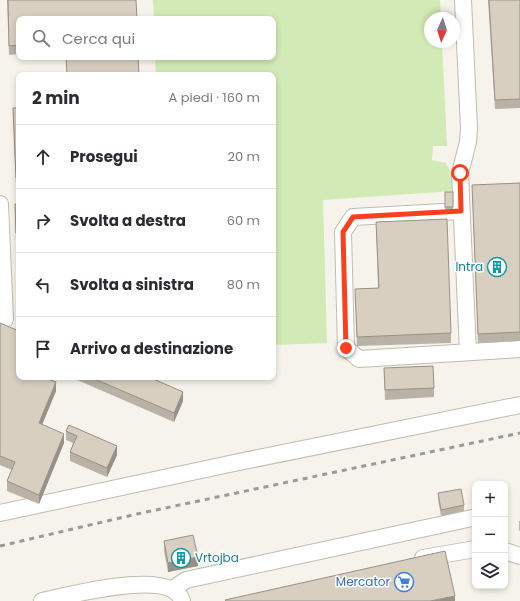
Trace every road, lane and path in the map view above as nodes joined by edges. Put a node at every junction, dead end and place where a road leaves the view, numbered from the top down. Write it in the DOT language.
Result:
graph roads {
  1 [pos="463,0"];
  2 [pos="0,204"];
  3 [pos="461,211"];
  4 [pos="0,317"];
  5 [pos="520,349"];
  6 [pos="468,352"];
  7 [pos="520,405"];
  8 [pos="0,513"];
  9 [pos="472,518"];
  10 [pos="472,550"];
  11 [pos="508,552"];
  12 [pos="520,556"];
  13 [pos="421,559"];
  14 [pos="210,575"];
  15 [pos="238,579"];
  16 [pos="178,595"];
  17 [pos="42,601"];
  1 -- 3 [label="street"];
  2 -- 4 [label="street"];
  3 -- 6 [label="street"];
  3 -- 6 [label="street"];
  5 -- 6 [label="street"];
  7 -- 8 [label="street"];
  9 -- 14 [label="street"];
  10 -- 13 [label="street"];
  11 -- 12 [label="street"];
  14 -- 15 [label="street"];
  14 -- 16 [label="street"];
  16 -- 17 [label="street"];
}
